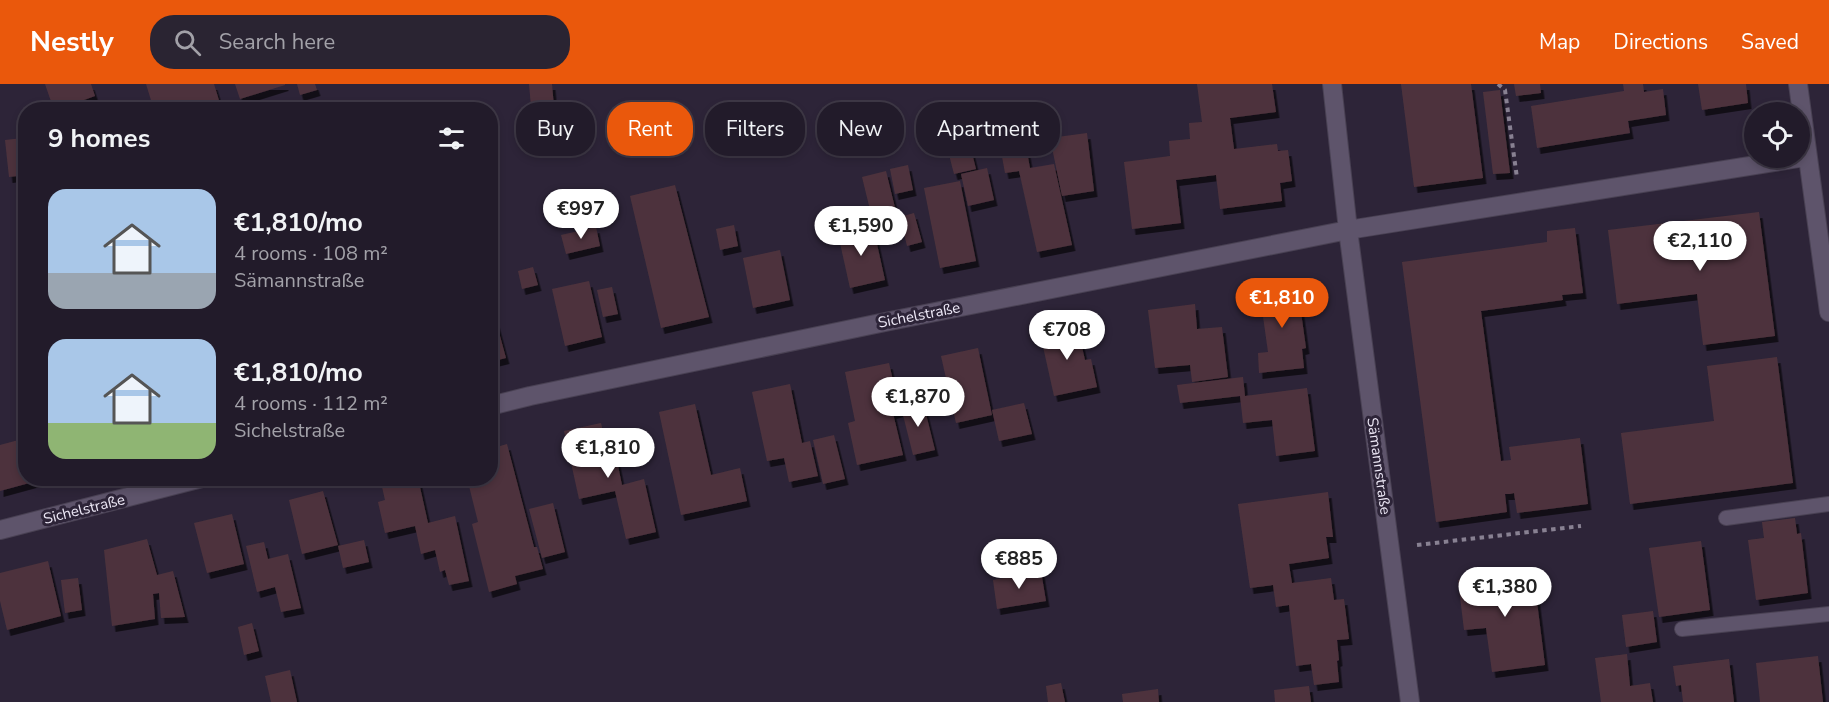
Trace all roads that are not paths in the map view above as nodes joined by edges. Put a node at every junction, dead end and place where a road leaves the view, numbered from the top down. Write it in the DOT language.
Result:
graph roads {
  1 [pos="1332,84"];
  2 [pos="1798,84"];
  3 [pos="1799,102"];
  4 [pos="1744,166"];
  5 [pos="1804,168"];
  6 [pos="1348,230"];
  7 [pos="1829,312"];
  8 [pos="498,404"];
  9 [pos="171,486"];
  10 [pos="1829,504"];
  11 [pos="1726,518"];
  12 [pos="0,530"];
  13 [pos="1829,614"];
  14 [pos="1682,629"];
  15 [pos="1410,702"];
  1 -- 6 [label="street, Sämannstraße"];
  2 -- 3 [label="street"];
  4 -- 6 [label="street"];
  5 -- 7 [label="street"];
  6 -- 8 [label="street, Sichelstraße"];
  6 -- 15 [label="street, Sämannstraße"];
  9 -- 12 [label="street, Sichelstraße"];
  10 -- 11 [label="lane"];
  13 -- 14 [label="lane"];
}
